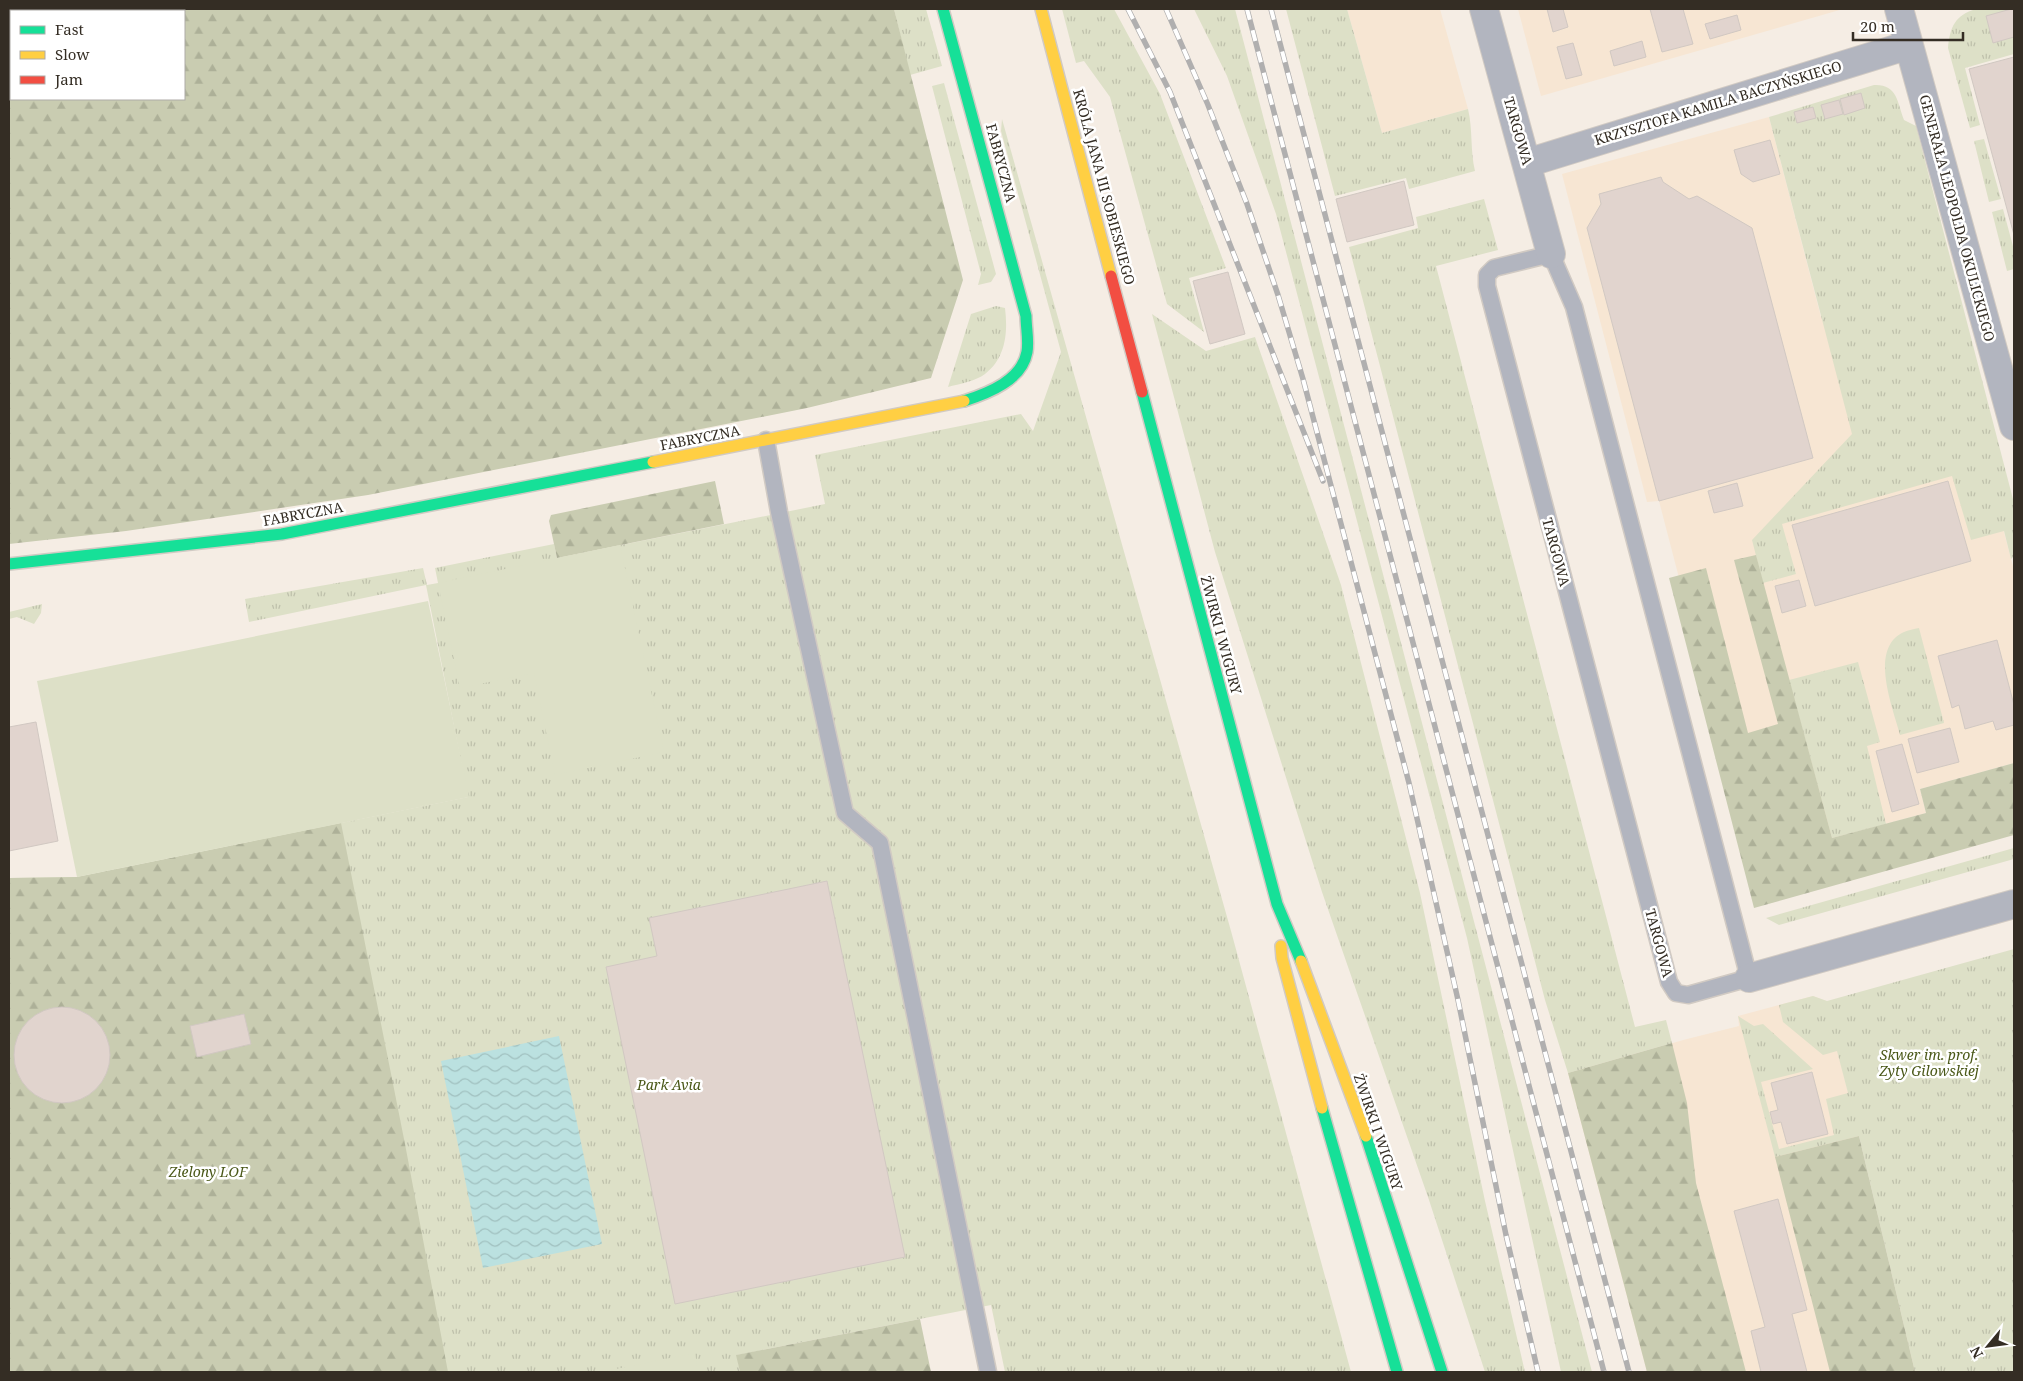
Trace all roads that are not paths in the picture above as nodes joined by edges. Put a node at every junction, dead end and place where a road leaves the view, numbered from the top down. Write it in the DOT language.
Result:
graph roads {
  1 [pos="943,9"];
  2 [pos="1041,9"];
  3 [pos="1484,9"];
  4 [pos="1900,9"];
  5 [pos="1909,45"];
  6 [pos="1527,162"];
  7 [pos="1552,254"];
  8 [pos="1137,372"];
  9 [pos="2014,426"];
  10 [pos="766,440"];
  11 [pos="9,564"];
  12 [pos="1277,904"];
  13 [pos="2014,904"];
  14 [pos="1749,978"];
  15 [pos="988,1372"];
  16 [pos="1397,1372"];
  17 [pos="1442,1372"];
  1 -- 10 [label="main road, FABRYCZNA"];
  2 -- 8 [label="main road, KRÓLA JANA III SOBIESKIEGO"];
  3 -- 6 [label="street, TARGOWA"];
  4 -- 5 [label="street, GENERAŁA LEOPOLDA OKULICKIEGO"];
  5 -- 6 [label="street, KRZYSZTOFA KAMILA BACZYŃSKIEGO"];
  5 -- 9 [label="street, GENERAŁA LEOPOLDA OKULICKIEGO"];
  6 -- 7 [label="street, TARGOWA"];
  7 -- 14 [label="lane, TARGOWA"];
  7 -- 14 [label="lane, TARGOWA"];
  8 -- 12 [label="main road, ŻWIRKI I WIGURY"];
  10 -- 11 [label="main road, FABRYCZNA"];
  10 -- 15 [label="lane"];
  12 -- 16 [label="main road, ŻWIRKI I WIGURY"];
  12 -- 17 [label="main road, ŻWIRKI I WIGURY"];
  13 -- 14 [label="street"];
}
